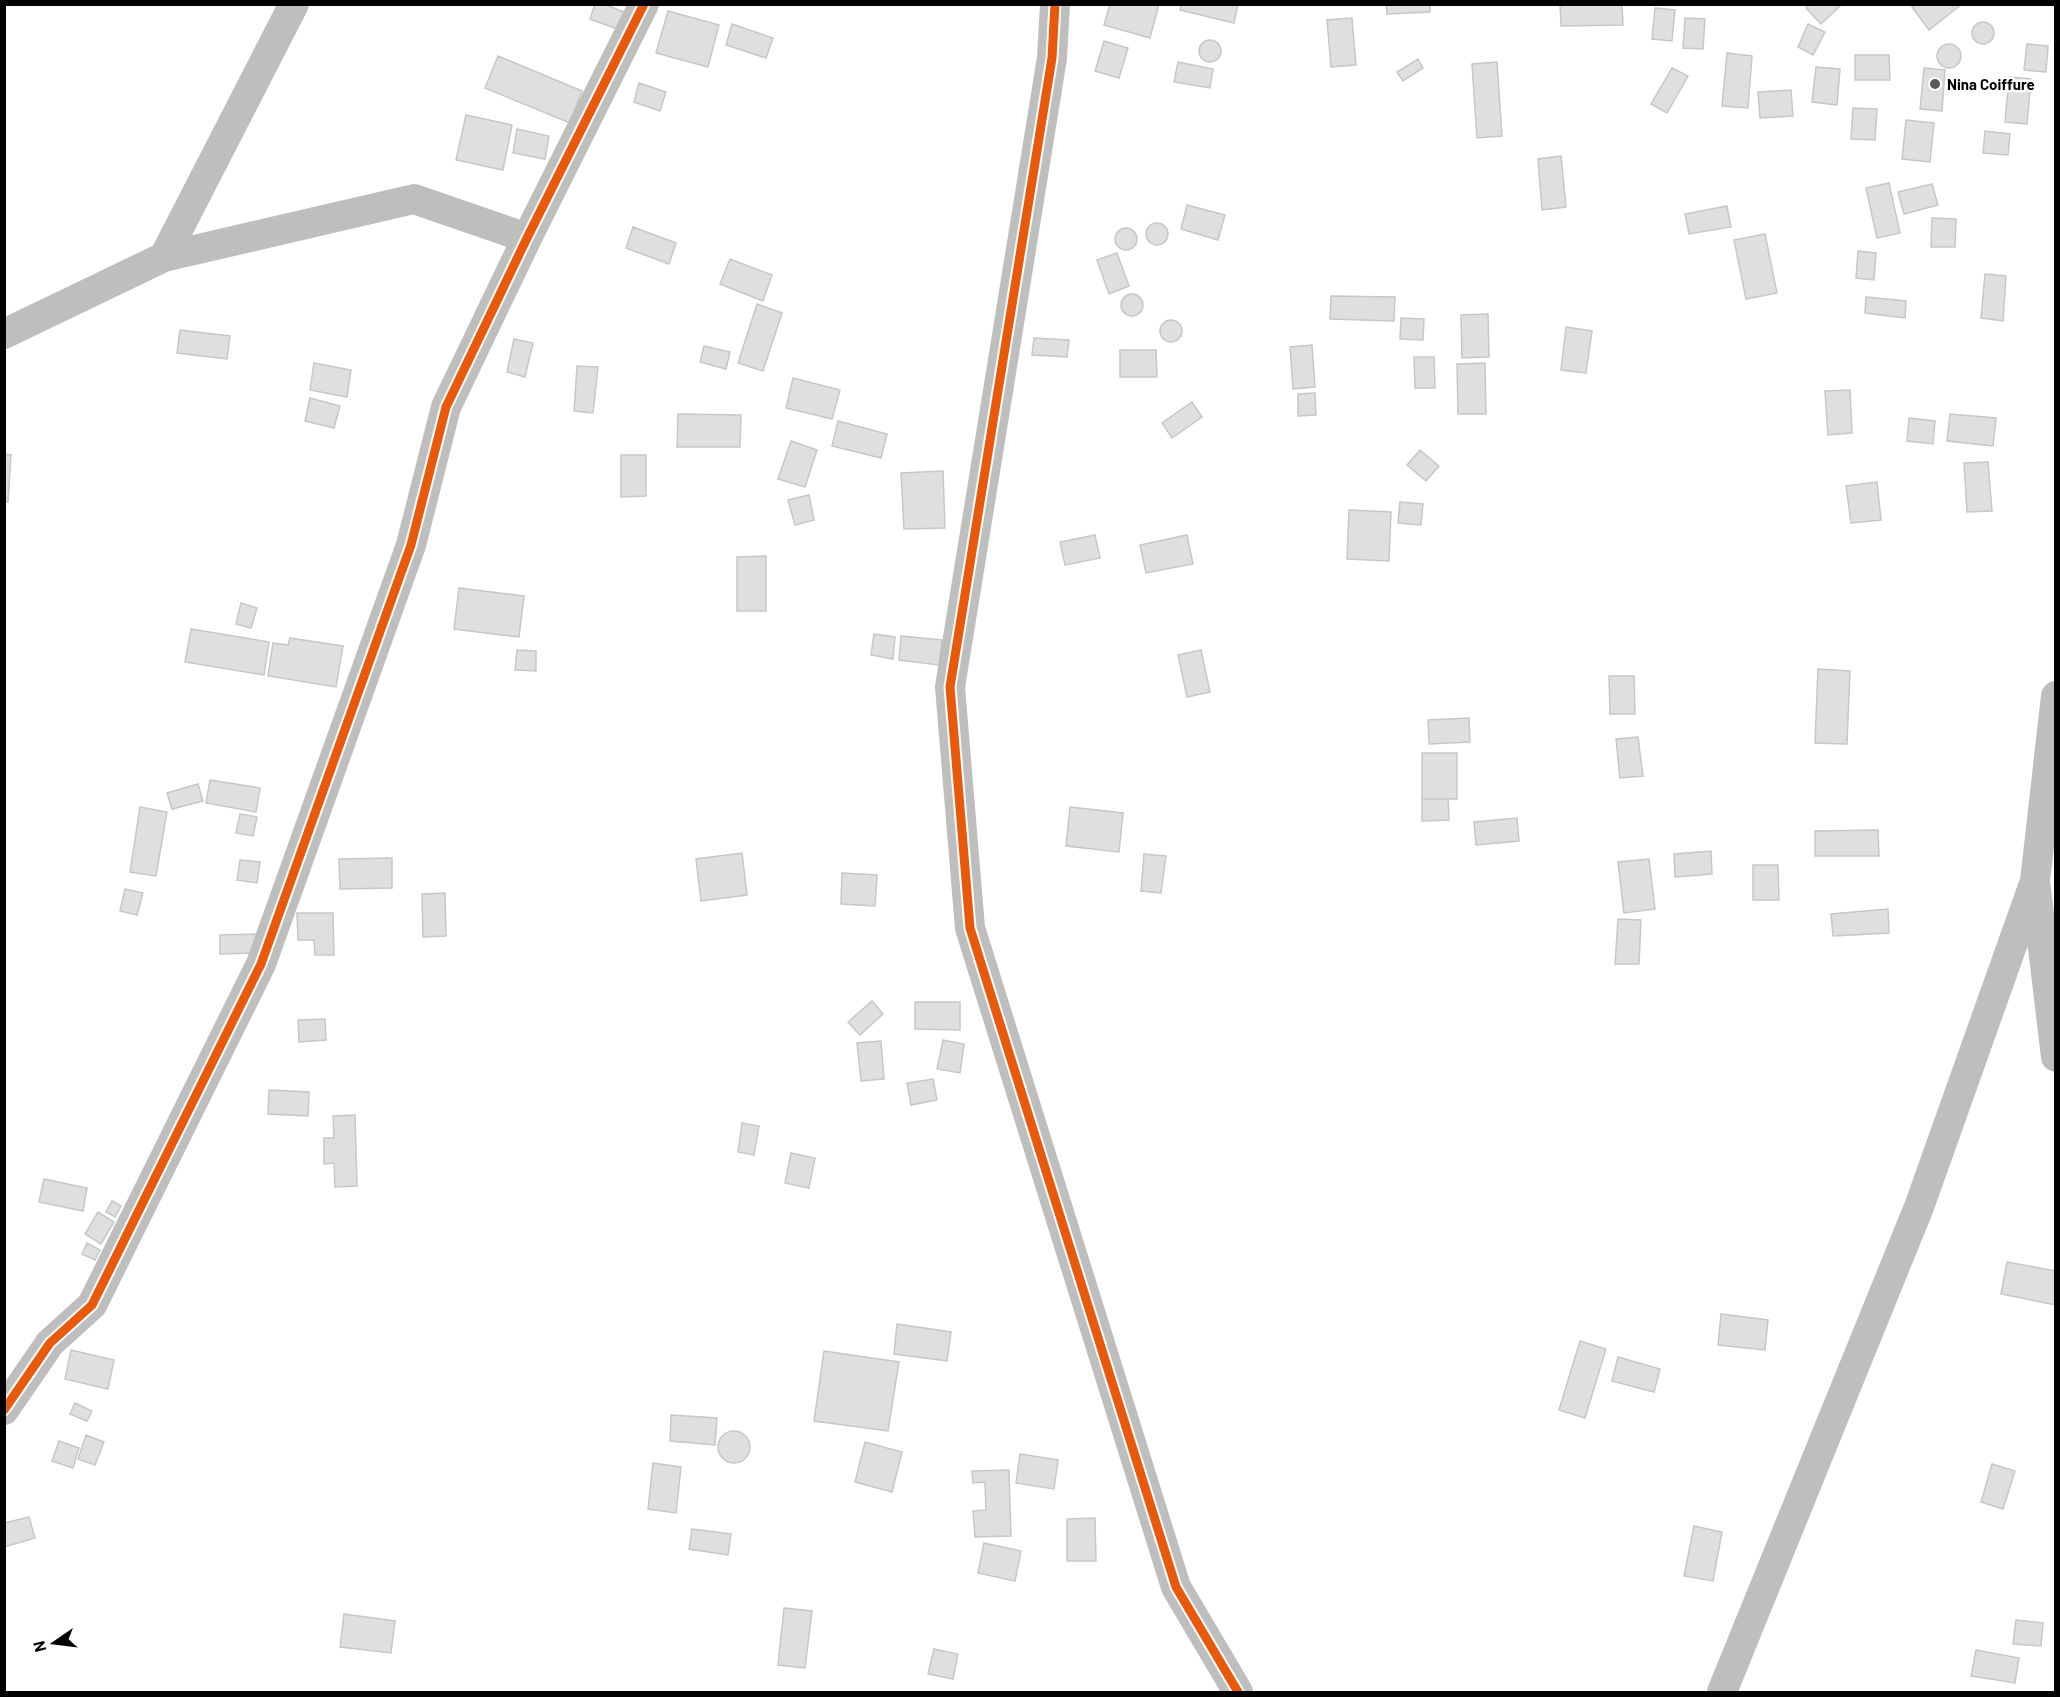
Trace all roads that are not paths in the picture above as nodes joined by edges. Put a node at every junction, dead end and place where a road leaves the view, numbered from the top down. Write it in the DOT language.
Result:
graph roads {
  1 [pos="294,4"];
  2 [pos="644,4"];
  3 [pos="1054,4"];
  4 [pos="527,238"];
  5 [pos="165,257"];
  6 [pos="4,334"];
  7 [pos="2055,696"];
  8 [pos="2035,881"];
  9 [pos="2055,1058"];
  10 [pos="4,1410"];
  11 [pos="1238,1692"];
  12 [pos="1722,1692"];
  1 -- 5 [label="street"];
  2 -- 4 [label="street"];
  3 -- 11 [label="street"];
  4 -- 5 [label="street"];
  4 -- 10 [label="street"];
  5 -- 6 [label="street"];
  7 -- 8 [label="street"];
  8 -- 9 [label="street"];
  8 -- 12 [label="street"];
}
